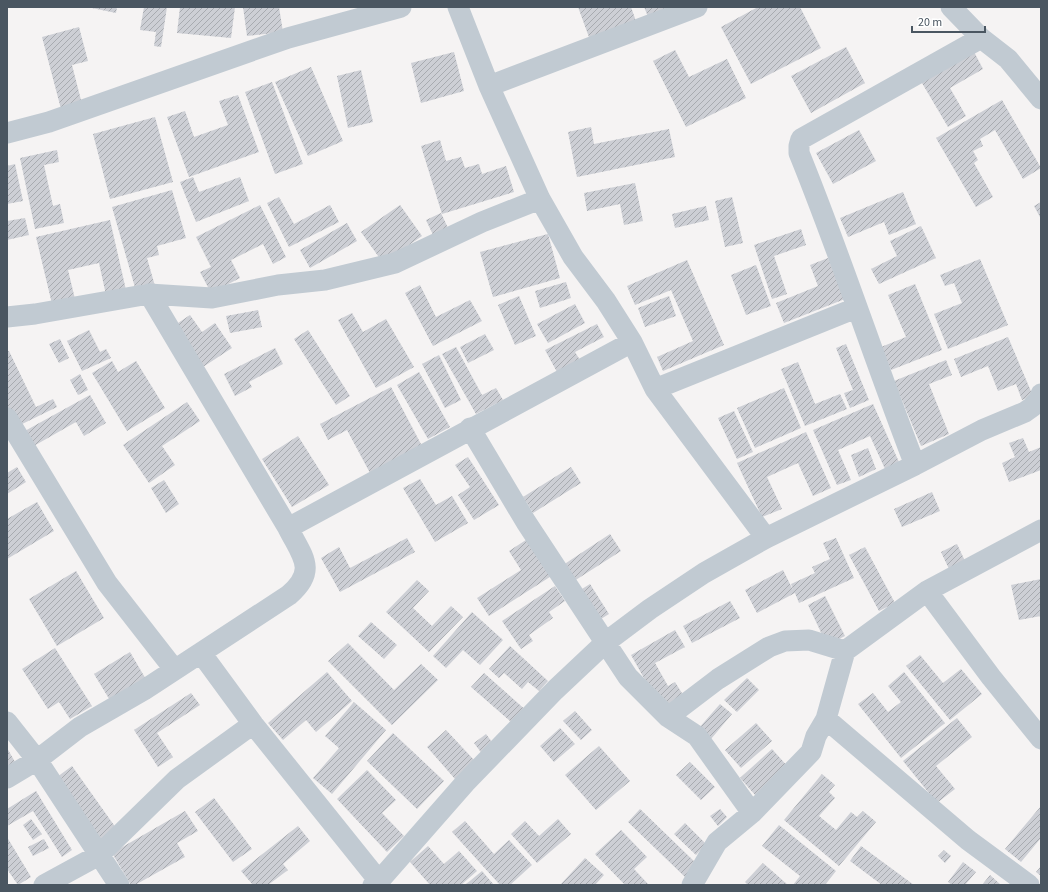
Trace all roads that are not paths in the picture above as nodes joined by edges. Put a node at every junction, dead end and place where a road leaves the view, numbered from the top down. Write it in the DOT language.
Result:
graph roads {
  1 [pos="401,7"];
  2 [pos="458,7"];
  3 [pos="697,7"];
  4 [pos="950,7"];
  5 [pos="981,38"];
  6 [pos="489,86"];
  7 [pos="1041,99"];
  8 [pos="7,133"];
  9 [pos="540,199"];
  10 [pos="148,294"];
  11 [pos="856,308"];
  12 [pos="7,316"];
  13 [pos="632,342"];
  14 [pos="656,389"];
  15 [pos="1041,394"];
  16 [pos="7,418"];
  17 [pos="470,428"];
  18 [pos="915,465"];
  19 [pos="288,528"];
  20 [pos="1041,530"];
  21 [pos="766,538"];
  22 [pos="927,591"];
  23 [pos="606,642"];
  24 [pos="845,651"];
  25 [pos="201,653"];
  26 [pos="174,669"];
  27 [pos="668,717"];
  28 [pos="826,719"];
  29 [pos="7,722"];
  30 [pos="253,724"];
  31 [pos="1041,739"];
  32 [pos="37,760"];
  33 [pos="7,778"];
  34 [pos="752,813"];
  35 [pos="99,855"];
  36 [pos="376,883"];
  37 [pos="44,885"];
  38 [pos="120,885"];
  39 [pos="692,885"];
  40 [pos="1029,885"];
  1 -- 8 [label="street"];
  2 -- 6 [label="street"];
  3 -- 6 [label="street"];
  4 -- 5 [label="street"];
  5 -- 7 [label="street"];
  5 -- 11 [label="street"];
  6 -- 9 [label="street"];
  9 -- 10 [label="street"];
  9 -- 13 [label="street"];
  10 -- 12 [label="street"];
  10 -- 19 [label="street"];
  11 -- 14 [label="street"];
  11 -- 18 [label="street"];
  13 -- 14 [label="street"];
  13 -- 17 [label="street"];
  14 -- 21 [label="street"];
  15 -- 18 [label="street"];
  16 -- 26 [label="street"];
  17 -- 19 [label="street"];
  17 -- 23 [label="street"];
  18 -- 21 [label="street"];
  19 -- 25 [label="street"];
  20 -- 22 [label="street"];
  21 -- 23 [label="street"];
  22 -- 24 [label="street"];
  22 -- 31 [label="street"];
  23 -- 27 [label="street"];
  23 -- 36 [label="street"];
  24 -- 27 [label="street"];
  24 -- 28 [label="street"];
  25 -- 26 [label="street"];
  25 -- 30 [label="street"];
  26 -- 32 [label="street"];
  27 -- 34 [label="street"];
  28 -- 34 [label="street"];
  28 -- 40 [label="street"];
  29 -- 32 [label="street"];
  30 -- 35 [label="street"];
  30 -- 36 [label="street"];
  32 -- 33 [label="street"];
  32 -- 35 [label="street"];
  34 -- 39 [label="street"];
  35 -- 37 [label="street"];
  35 -- 38 [label="street"];
}
